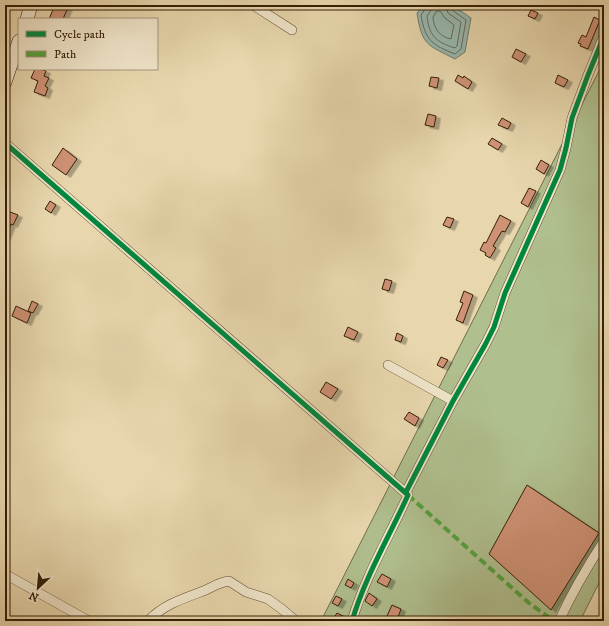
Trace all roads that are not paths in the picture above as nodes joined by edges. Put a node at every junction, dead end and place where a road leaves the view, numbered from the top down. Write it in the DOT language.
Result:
graph roads {
  1 [pos="31,5"];
  2 [pos="253,5"];
  3 [pos="26,18"];
  4 [pos="292,30"];
  5 [pos="604,36"];
  6 [pos="18,44"];
  7 [pos="5,82"];
  8 [pos="5,143"];
  9 [pos="388,364"];
  10 [pos="453,401"];
  11 [pos="406,492"];
  12 [pos="604,541"];
  13 [pos="5,574"];
  14 [pos="89,621"];
  15 [pos="148,621"];
  16 [pos="296,621"];
  17 [pos="352,621"];
  18 [pos="559,621"];
  1 -- 3 [label="street"];
  2 -- 4 [label="street"];
  5 -- 10 [label="street"];
  6 -- 7 [label="street"];
  8 -- 11 [label="street"];
  9 -- 10 [label="street"];
  10 -- 11 [label="street"];
  11 -- 17 [label="street"];
  12 -- 18 [label="street"];
  13 -- 14 [label="street"];
  15 -- 16 [label="street"];
}
